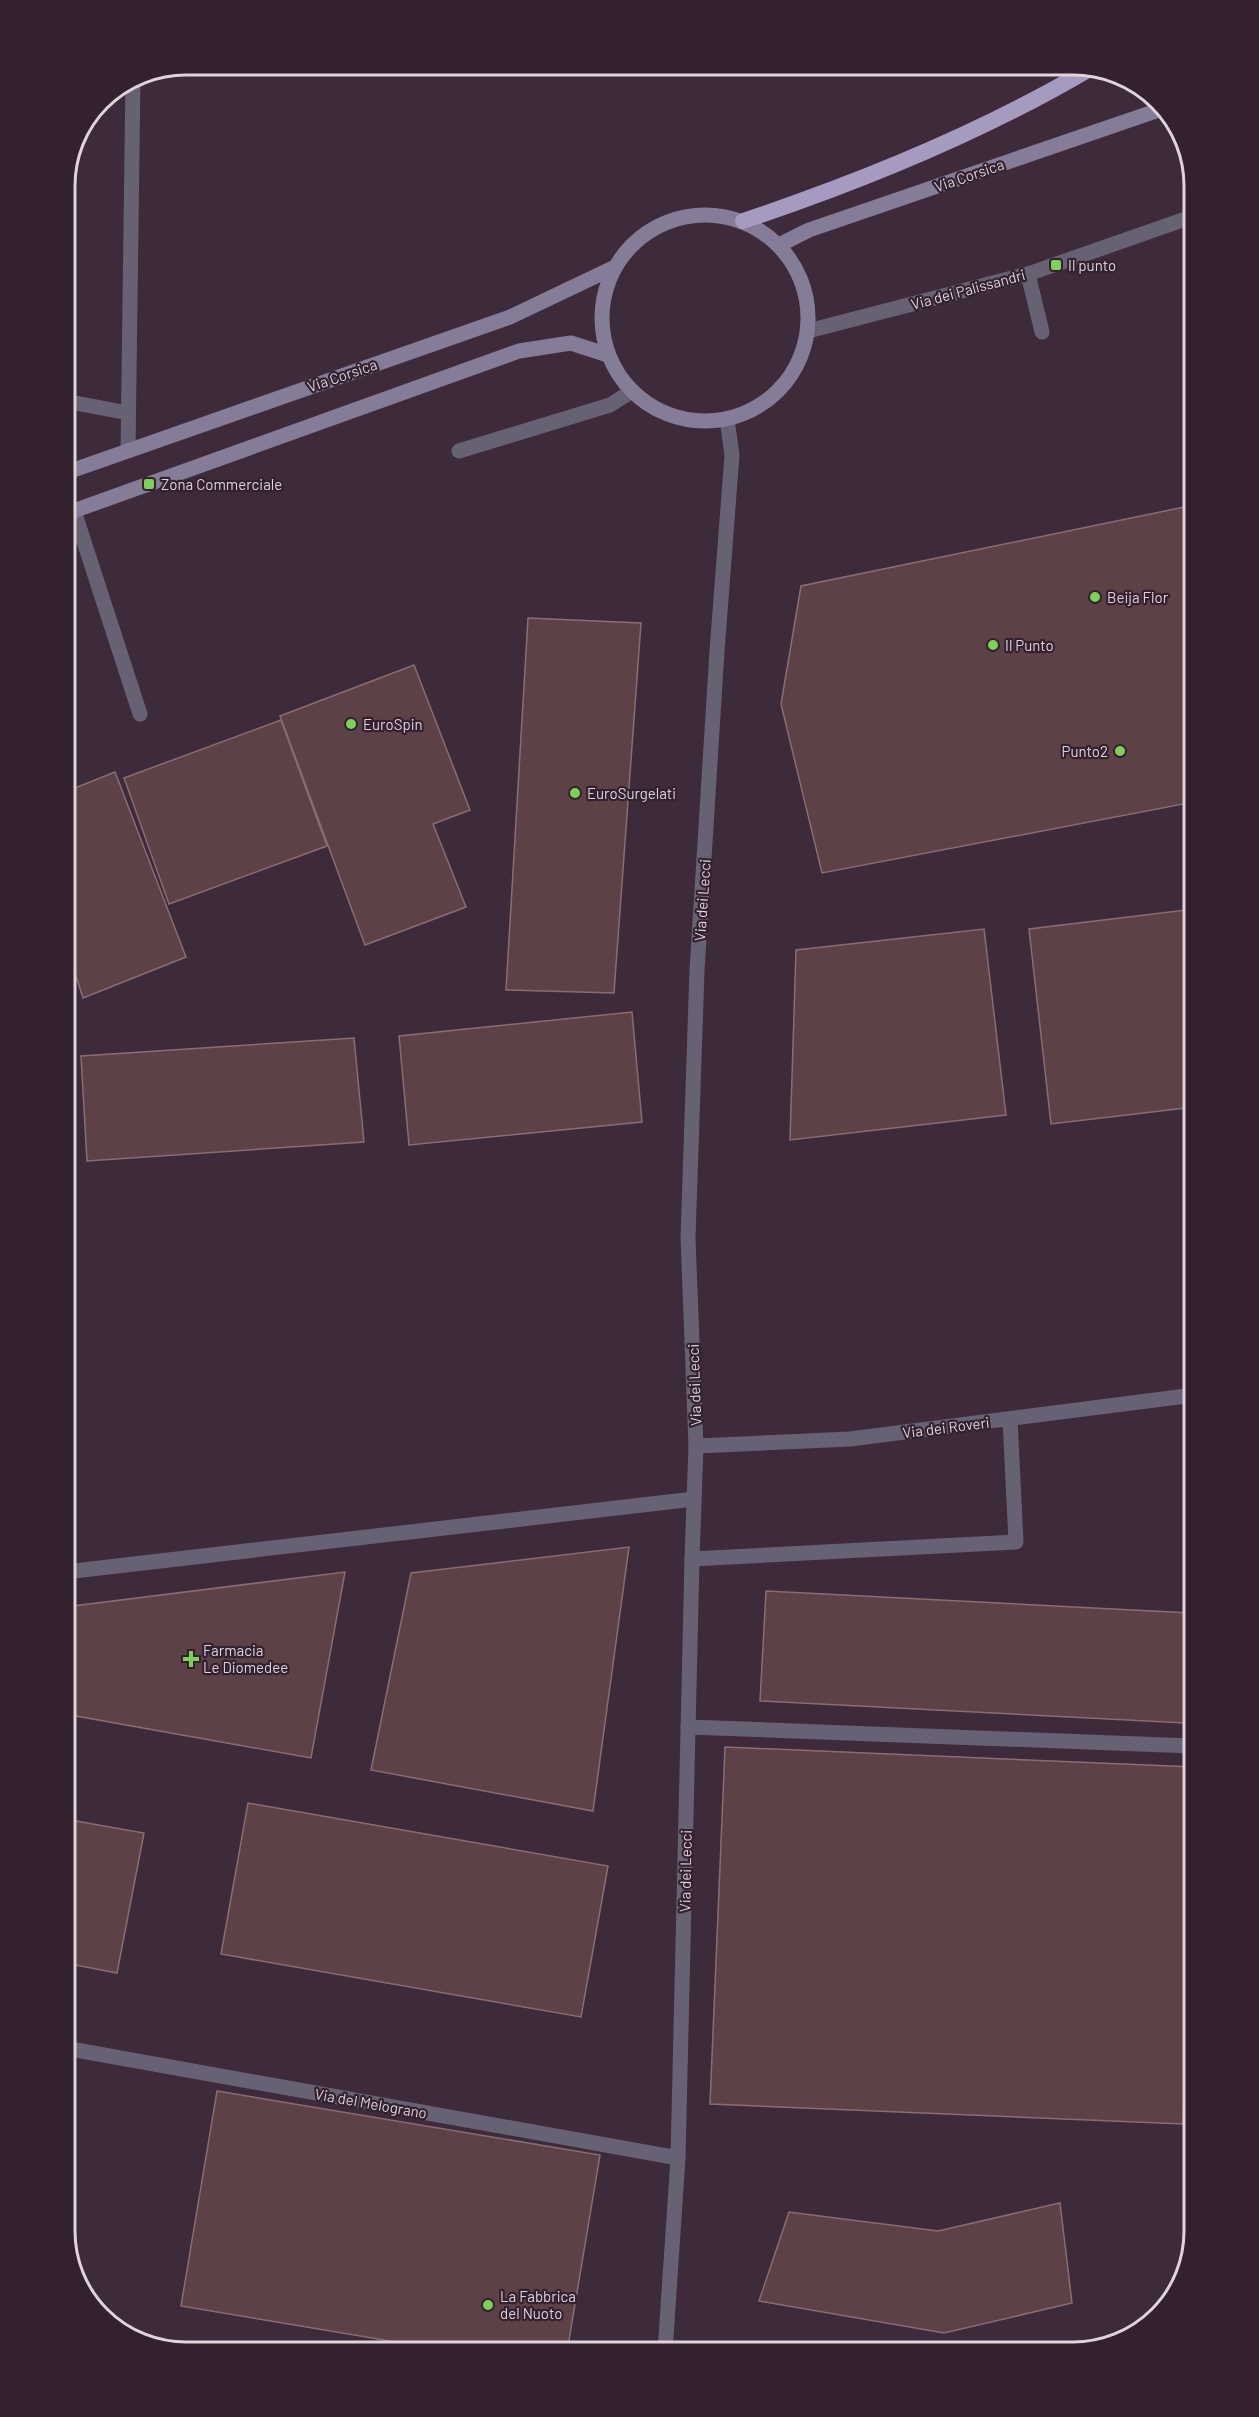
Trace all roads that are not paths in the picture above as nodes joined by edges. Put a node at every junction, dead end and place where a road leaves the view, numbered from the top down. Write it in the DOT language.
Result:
graph roads {
  1 [pos="1078,75"];
  2 [pos="133,88"];
  3 [pos="1155,111"];
  4 [pos="1184,219"];
  5 [pos="743,221"];
  6 [pos="778,246"];
  7 [pos="615,267"];
  8 [pos="1028,274"];
  9 [pos="808,332"];
  10 [pos="1042,332"];
  11 [pos="609,355"];
  12 [pos="632,391"];
  13 [pos="75,403"];
  14 [pos="128,413"];
  15 [pos="727,419"];
  16 [pos="128,450"];
  17 [pos="459,452"];
  18 [pos="75,469"];
  19 [pos="75,510"];
  20 [pos="75,526"];
  21 [pos="140,714"];
  22 [pos="1184,1396"];
  23 [pos="1010,1419"];
  24 [pos="696,1446"];
  25 [pos="693,1499"];
  26 [pos="692,1559"];
  27 [pos="75,1571"];
  28 [pos="688,1727"];
  29 [pos="1184,1746"];
  30 [pos="75,2050"];
  31 [pos="678,2158"];
  32 [pos="666,2342"];
  1 -- 5 [label="highway"];
  2 -- 14 [label="street"];
  3 -- 6 [label="main road, Via Corsica"];
  4 -- 8 [label="street, Via dei Palissandri"];
  5 -- 6 [label="main road, Via Corsica"];
  5 -- 7 [label="main road, Via Corsica"];
  6 -- 9 [label="main road, Via Corsica"];
  7 -- 11 [label="main road, Via Corsica"];
  7 -- 16 [label="main road, Via Corsica"];
  8 -- 9 [label="street, Via dei Palissandri"];
  8 -- 10 [label="street"];
  9 -- 15 [label="main road, Via Corsica"];
  11 -- 12 [label="main road, Via Corsica"];
  11 -- 19 [label="main road"];
  12 -- 15 [label="main road, Via Corsica"];
  12 -- 17 [label="street"];
  13 -- 14 [label="street"];
  14 -- 16 [label="street"];
  15 -- 24 [label="street, Via dei Lecci"];
  16 -- 18 [label="main road, Via Corsica"];
  20 -- 21 [label="street"];
  22 -- 23 [label="street, Via dei Roveri"];
  23 -- 24 [label="street, Via dei Roveri"];
  23 -- 26 [label="street"];
  24 -- 25 [label="street, Via dei Lecci"];
  25 -- 26 [label="street, Via dei Lecci"];
  25 -- 27 [label="street"];
  26 -- 28 [label="street, Via dei Lecci"];
  28 -- 29 [label="street"];
  28 -- 31 [label="street, Via dei Lecci"];
  30 -- 31 [label="street, Via del Melograno"];
  31 -- 32 [label="street, Via dei Lecci"];
}
